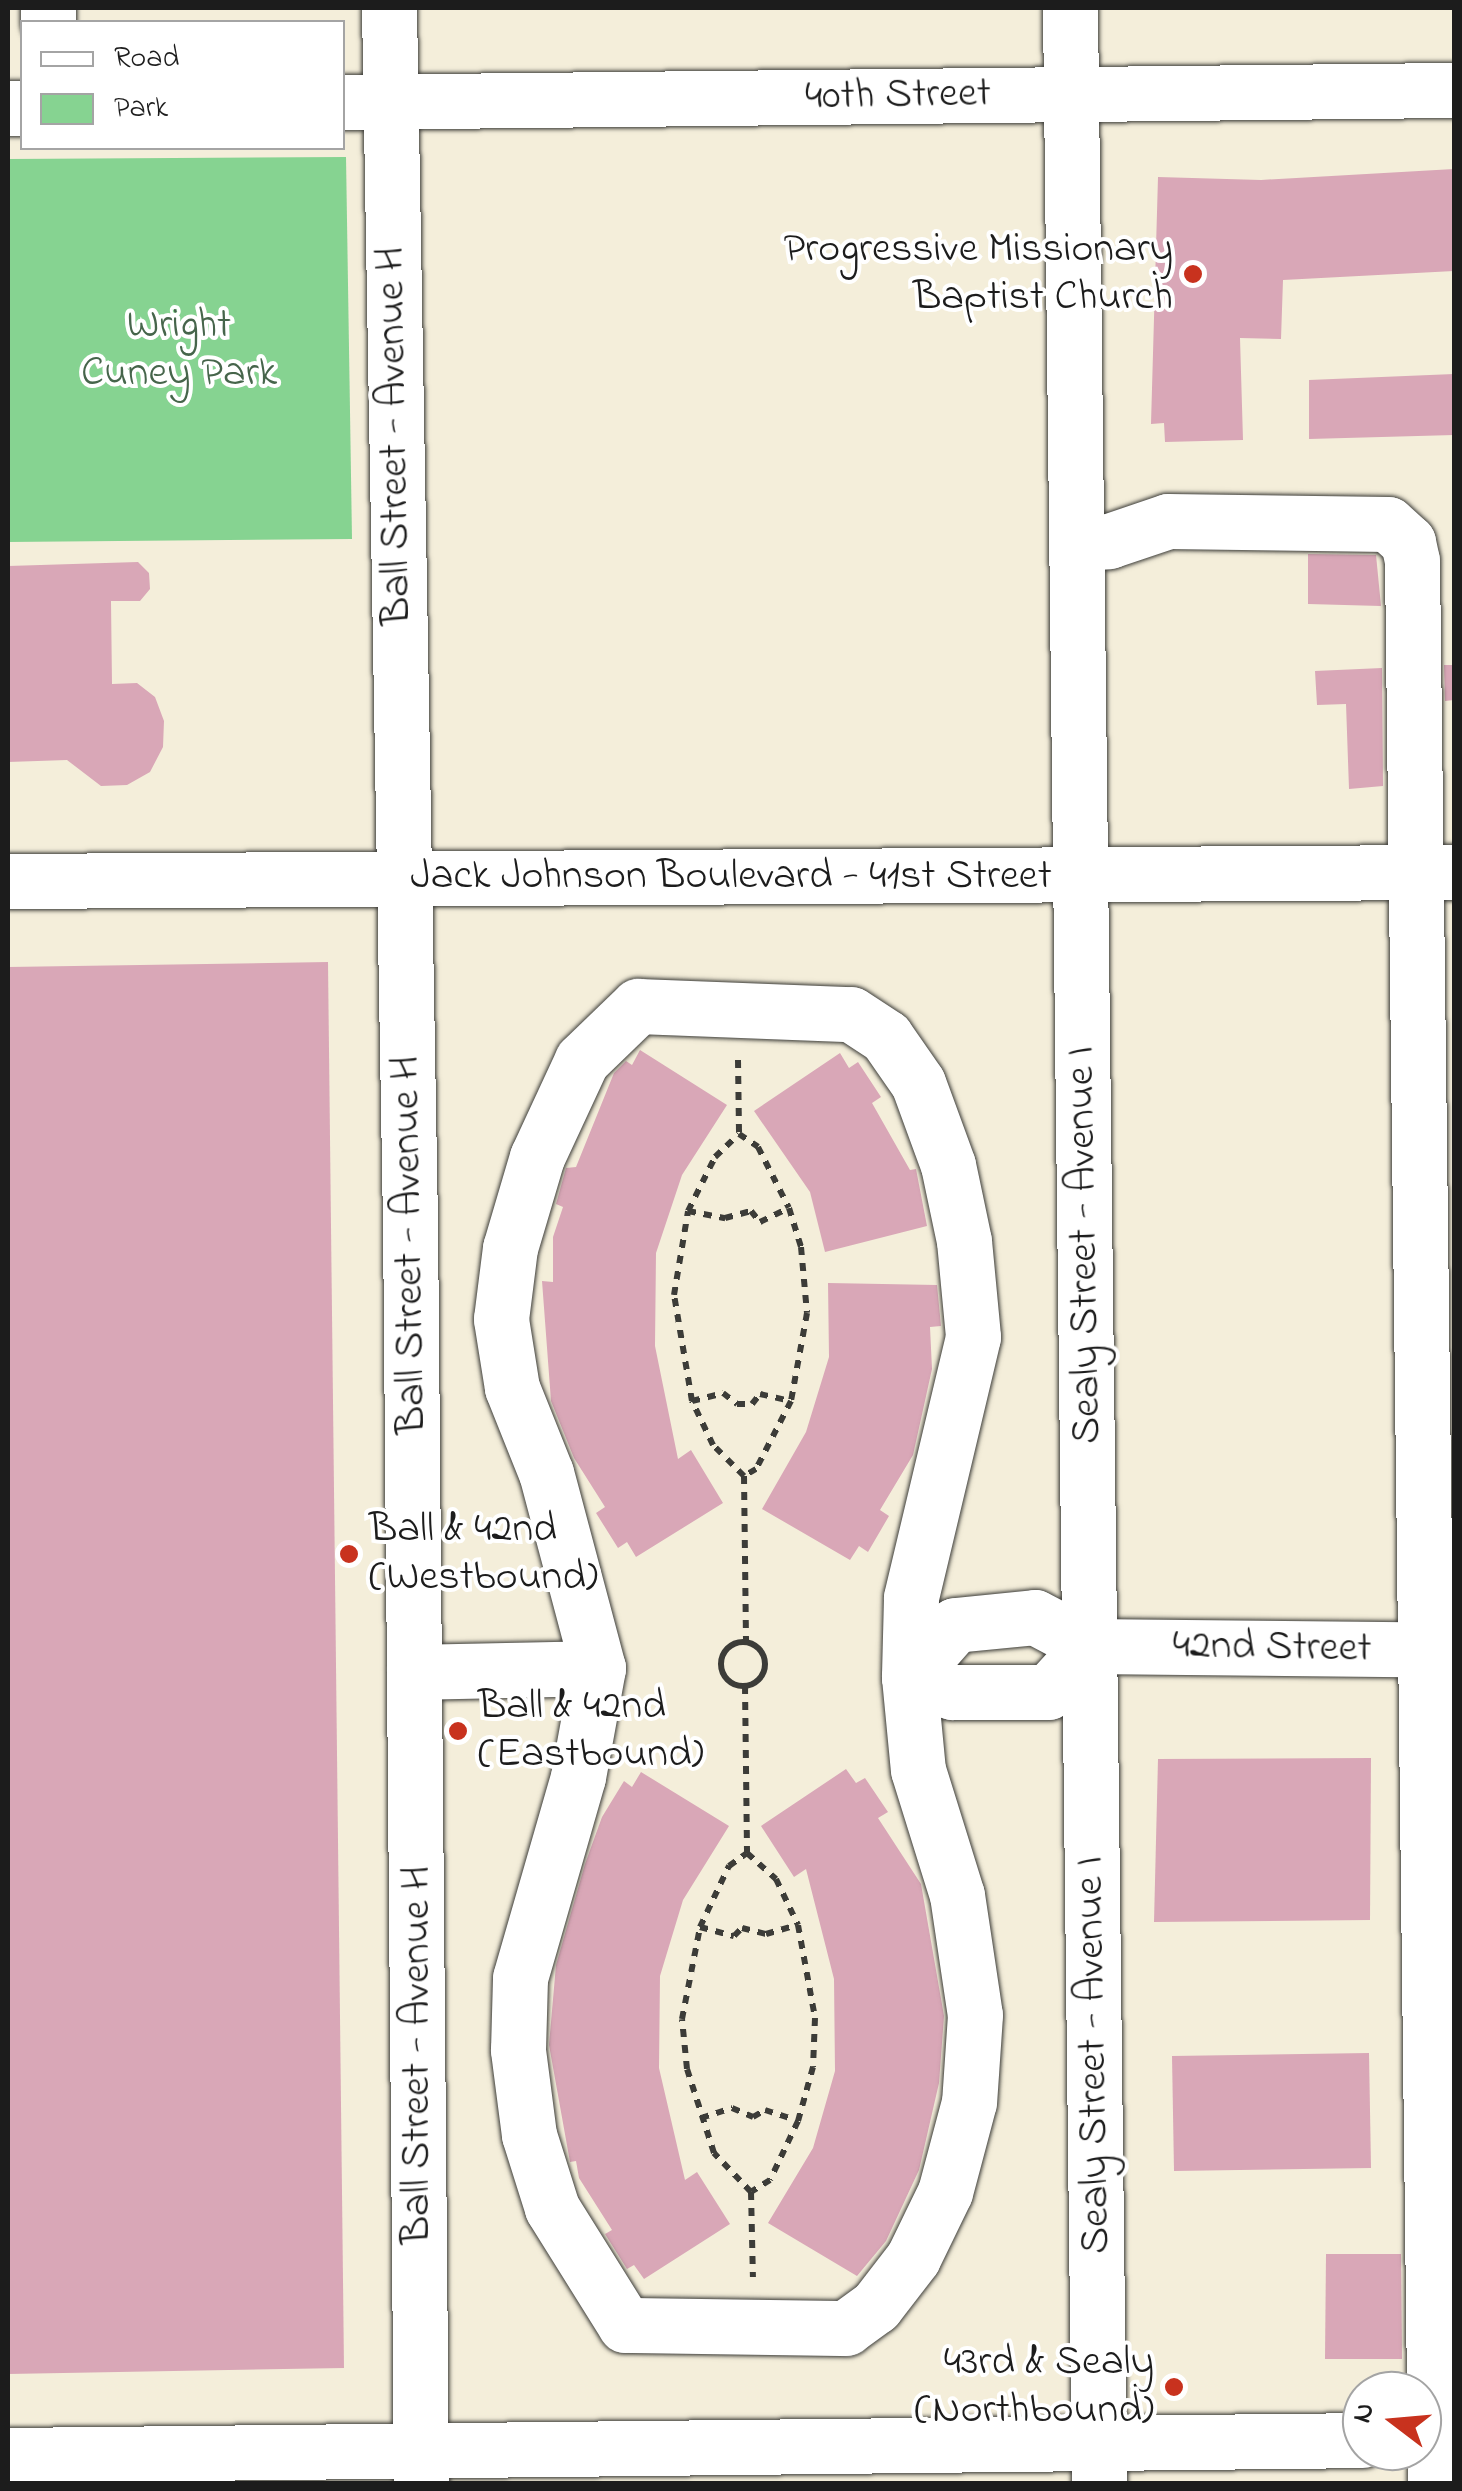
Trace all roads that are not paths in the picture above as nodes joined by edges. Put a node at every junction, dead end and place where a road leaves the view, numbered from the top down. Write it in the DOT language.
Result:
graph roads {
  1 [pos="389,8"];
  2 [pos="1070,8"];
  3 [pos="1454,90"];
  4 [pos="1071,94"];
  5 [pos="366,102"];
  6 [pos="1076,543"];
  7 [pos="1436,872"];
  8 [pos="1080,874"];
  9 [pos="404,879"];
  10 [pos="8,881"];
  11 [pos="1090,1646"];
  12 [pos="1440,1650"];
  13 [pos="598,1668"];
  14 [pos="414,1672"];
  15 [pos="909,1677"];
  16 [pos="1437,2371"];
  17 [pos="1342,2442"];
  18 [pos="8,2455"];
  19 [pos="1099,2464"];
  20 [pos="70,2469"];
  21 [pos="421,2469"];
  1 -- 5 [label="street, Ball Street - Avenue H"];
  2 -- 4 [label="street, Sealy Street - Avenue I"];
  3 -- 4 [label="street, 40th Street"];
  4 -- 5 [label="street, 40th Street"];
  4 -- 6 [label="street, Sealy Street - Avenue I"];
  5 -- 9 [label="street, Ball Street - Avenue H"];
  6 -- 7 [label="street"];
  6 -- 8 [label="street, Sealy Street - Avenue I"];
  7 -- 8 [label="street, Jack Johnson Boulevard - 41st Street"];
  7 -- 12 [label="street"];
  8 -- 9 [label="street, Jack Johnson Boulevard - 41st Street"];
  8 -- 11 [label="street, Sealy Street - Avenue I"];
  9 -- 10 [label="street, Jack Johnson Boulevard - 41st Street"];
  9 -- 14 [label="street, Ball Street - Avenue H"];
  11 -- 12 [label="street, 42nd Street"];
  11 -- 15 [label="street"];
  11 -- 15 [label="street, 42nd Street"];
  11 -- 19 [label="street, Sealy Street - Avenue I"];
  12 -- 16 [label="street"];
  13 -- 14 [label="street"];
  13 -- 15 [label="street"];
  13 -- 15 [label="street"];
  14 -- 21 [label="street, Ball Street - Avenue H"];
  17 -- 19 [label="street"];
  18 -- 20 [label="street"];
  19 -- 21 [label="street"];
  20 -- 21 [label="street"];
}
